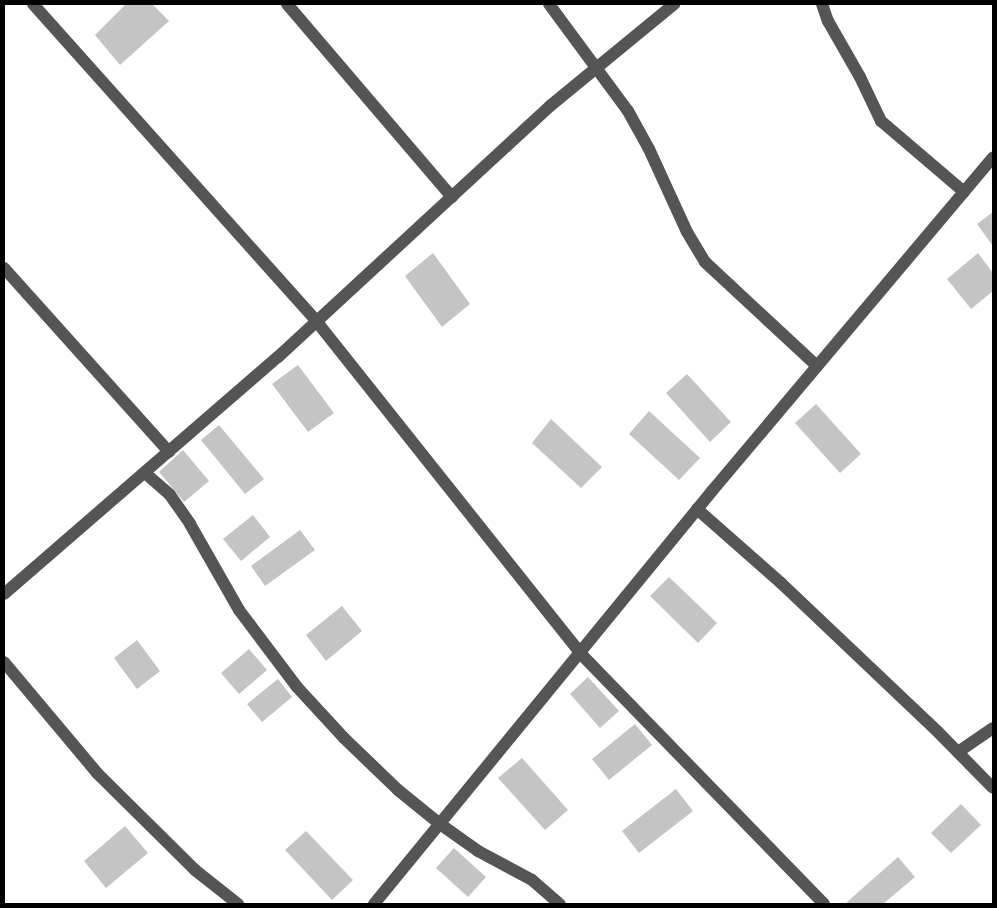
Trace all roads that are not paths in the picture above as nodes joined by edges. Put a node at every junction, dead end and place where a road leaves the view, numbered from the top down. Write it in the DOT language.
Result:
graph roads {
  1 [pos="33,4"];
  2 [pos="288,4"];
  3 [pos="549,4"];
  4 [pos="674,4"];
  5 [pos="822,4"];
  6 [pos="598,67"];
  7 [pos="993,157"];
  8 [pos="964,192"];
  9 [pos="452,197"];
  10 [pos="4,268"];
  11 [pos="316,322"];
  12 [pos="818,366"];
  13 [pos="169,452"];
  14 [pos="145,473"];
  15 [pos="697,509"];
  16 [pos="7,586"];
  17 [pos="580,653"];
  18 [pos="4,662"];
  19 [pos="993,728"];
  20 [pos="958,752"];
  21 [pos="993,788"];
  22 [pos="440,824"];
  23 [pos="238,904"];
  24 [pos="374,904"];
  25 [pos="560,904"];
  26 [pos="824,904"];
  1 -- 11 [label="street"];
  2 -- 9 [label="street"];
  3 -- 6 [label="street"];
  4 -- 6 [label="street"];
  5 -- 8 [label="street"];
  6 -- 9 [label="street"];
  6 -- 12 [label="street"];
  7 -- 8 [label="street"];
  8 -- 12 [label="street"];
  9 -- 11 [label="street"];
  10 -- 13 [label="street"];
  11 -- 13 [label="street"];
  11 -- 17 [label="street"];
  12 -- 15 [label="street"];
  13 -- 14 [label="street"];
  14 -- 16 [label="street"];
  14 -- 22 [label="street"];
  15 -- 17 [label="street"];
  15 -- 20 [label="street"];
  17 -- 22 [label="street"];
  17 -- 26 [label="street"];
  18 -- 23 [label="street"];
  19 -- 20 [label="street"];
  20 -- 21 [label="street"];
  22 -- 24 [label="street"];
  22 -- 25 [label="street"];
}
